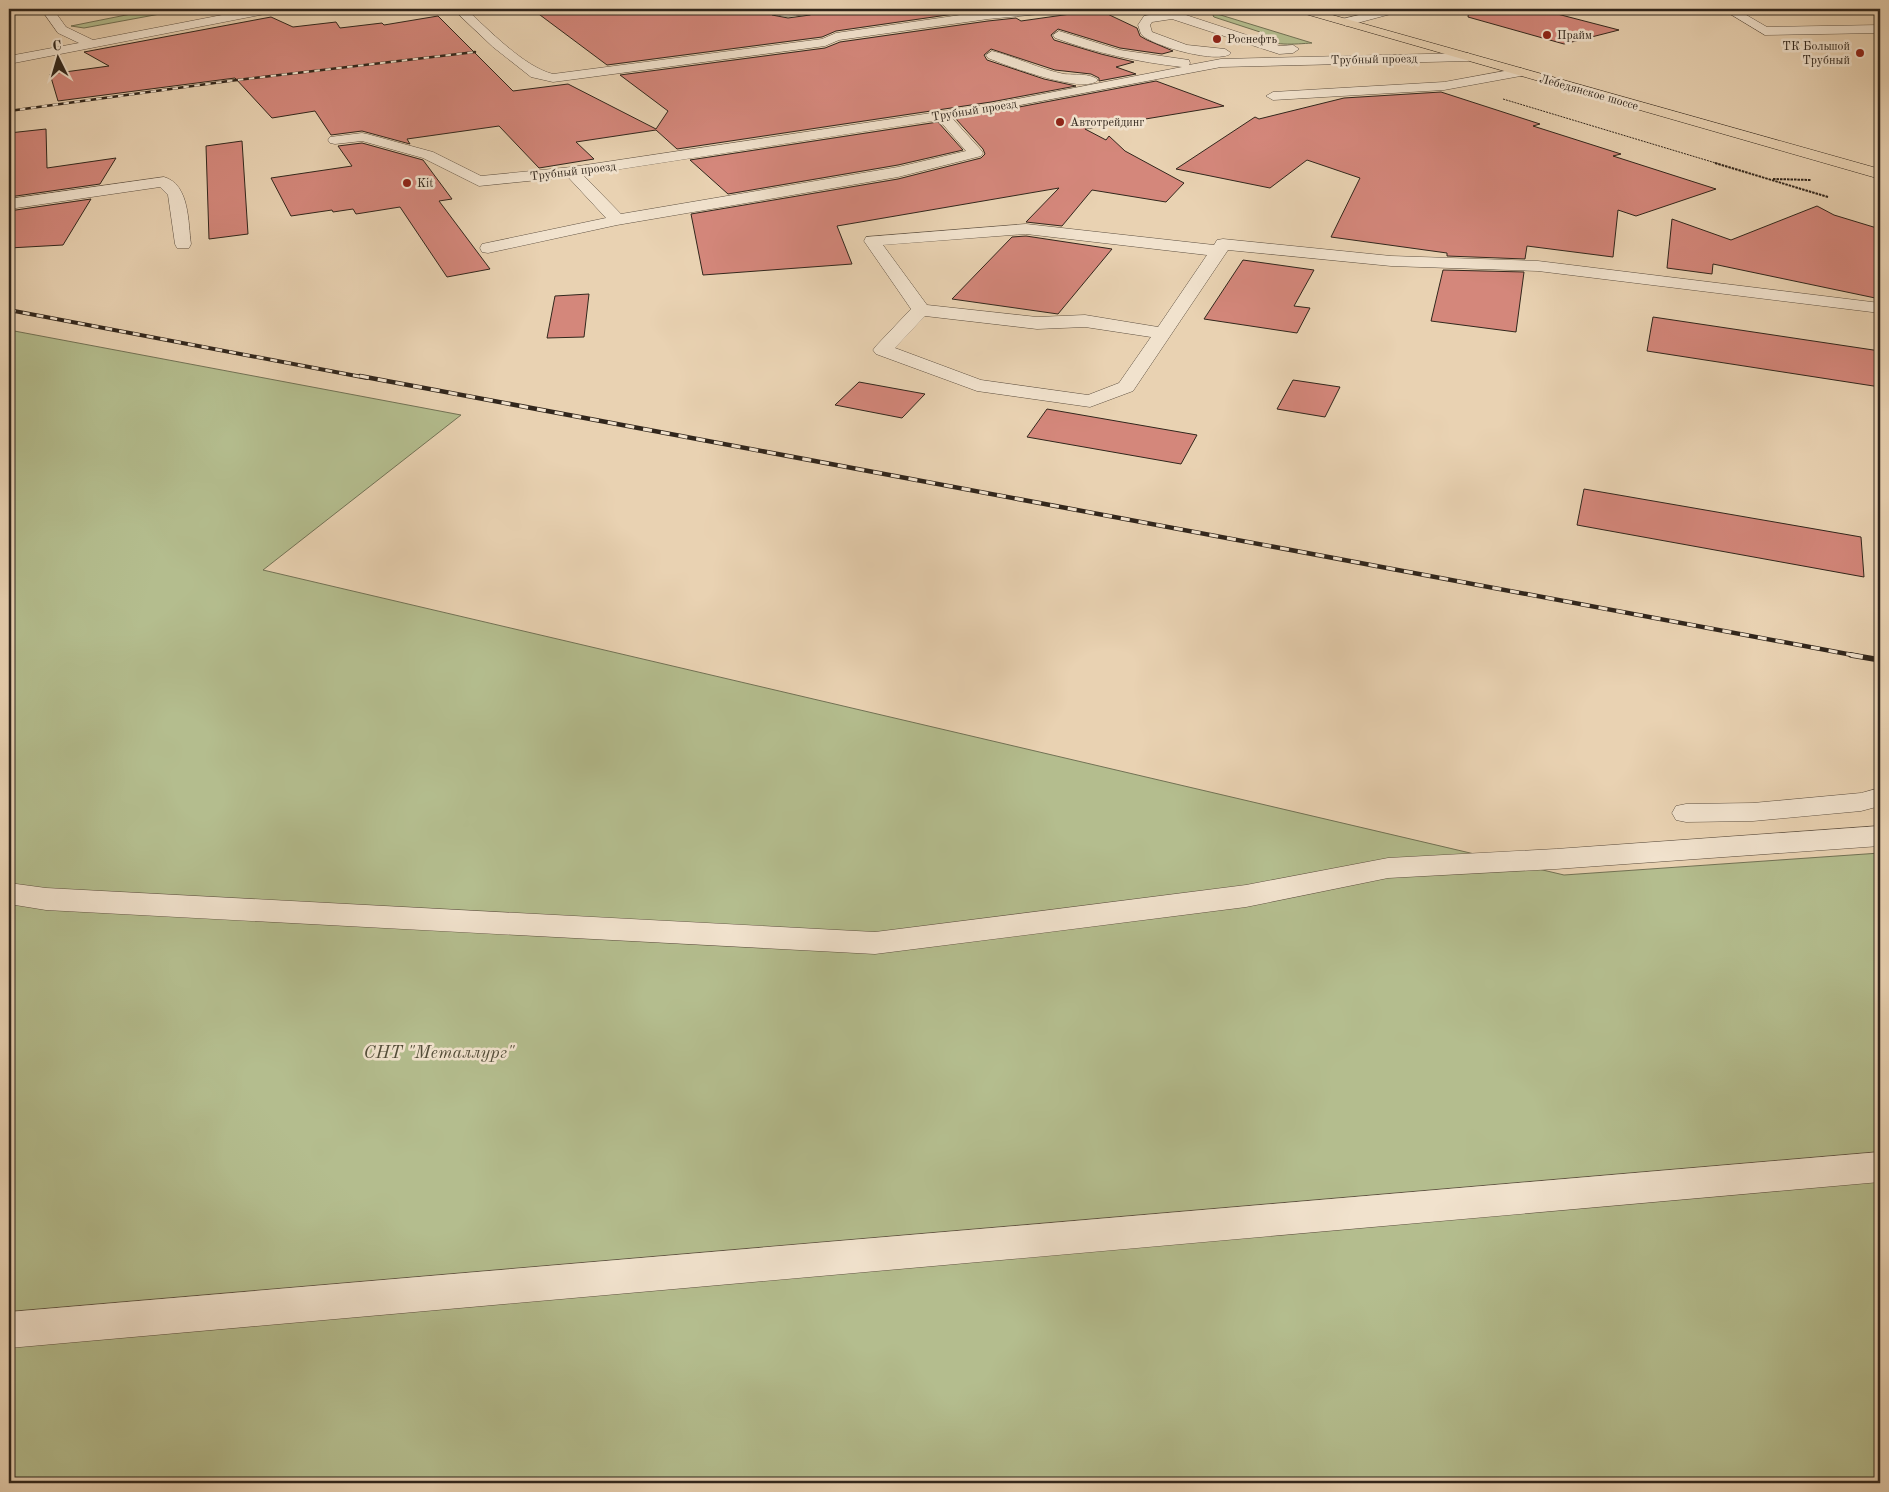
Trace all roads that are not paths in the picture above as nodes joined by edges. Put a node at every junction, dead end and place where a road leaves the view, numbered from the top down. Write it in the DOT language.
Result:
graph roads {
  1 [pos="46,9"];
  2 [pos="270,9"];
  3 [pos="459,9"];
  4 [pos="812,9"];
  5 [pos="1051,9"];
  6 [pos="1195,9"];
  7 [pos="1299,9"];
  8 [pos="1398,9"];
  9 [pos="1728,9"];
  10 [pos="779,13"];
  11 [pos="1173,15"];
  12 [pos="1346,22"];
  13 [pos="1880,29"];
  14 [pos="1059,35"];
  15 [pos="1400,38"];
  16 [pos="1362,42"];
  17 [pos="92,44"];
  18 [pos="1307,47"];
  19 [pos="1279,50"];
  20 [pos="992,55"];
  21 [pos="1468,57"];
  22 [pos="9,60"];
  23 [pos="1168,61"];
  24 [pos="1210,65"];
  25 [pos="1521,72"];
  26 [pos="1273,96"];
  27 [pos="943,116"];
  28 [pos="335,140"];
  29 [pos="572,172"];
  30 [pos="1880,174"];
  31 [pos="9,204"];
  32 [pos="617,220"];
  33 [pos="183,244"];
  34 [pos="488,248"];
  35 [pos="1218,251"];
  36 [pos="1880,308"];
  37 [pos="921,310"];
  38 [pos="1162,333"];
  39 [pos="1880,798"];
  40 [pos="1686,812"];
  41 [pos="1880,836"];
  42 [pos="9,894"];
  43 [pos="1880,1167"];
  44 [pos="9,1330"];
  1 -- 17 [label="street"];
  2 -- 17 [label="street"];
  3 -- 5 [label="street"];
  4 -- 10 [label="street"];
  6 -- 11 [label="street"];
  7 -- 12 [label="main road, Лебедянское шоссе"];
  8 -- 12 [label="street"];
  9 -- 13 [label="street"];
  11 -- 19 [label="street"];
  11 -- 19 [label="street"];
  12 -- 15 [label="main road, Лебедянское шоссе"];
  14 -- 23 [label="street"];
  15 -- 16 [label="street"];
  15 -- 21 [label="main road, Лебедянское шоссе"];
  17 -- 22 [label="street"];
  18 -- 19 [label="street"];
  20 -- 23 [label="street"];
  21 -- 24 [label="street, Трубный проезд"];
  21 -- 25 [label="main road, Лебедянское шоссе"];
  23 -- 24 [label="street"];
  24 -- 27 [label="street, Трубный проезд"];
  25 -- 26 [label="street"];
  25 -- 30 [label="main road, Лебедянское шоссе"];
  27 -- 29 [label="street, Трубный проезд"];
  27 -- 32 [label="street"];
  28 -- 29 [label="street, Трубный проезд"];
  29 -- 32 [label="street"];
  31 -- 33 [label="street"];
  32 -- 34 [label="street"];
  35 -- 36 [label="street"];
  35 -- 37 [label="street"];
  35 -- 38 [label="street"];
  37 -- 38 [label="street"];
  37 -- 38 [label="street"];
  39 -- 40 [label="street"];
  41 -- 42 [label="street"];
  43 -- 44 [label="street"];
}
